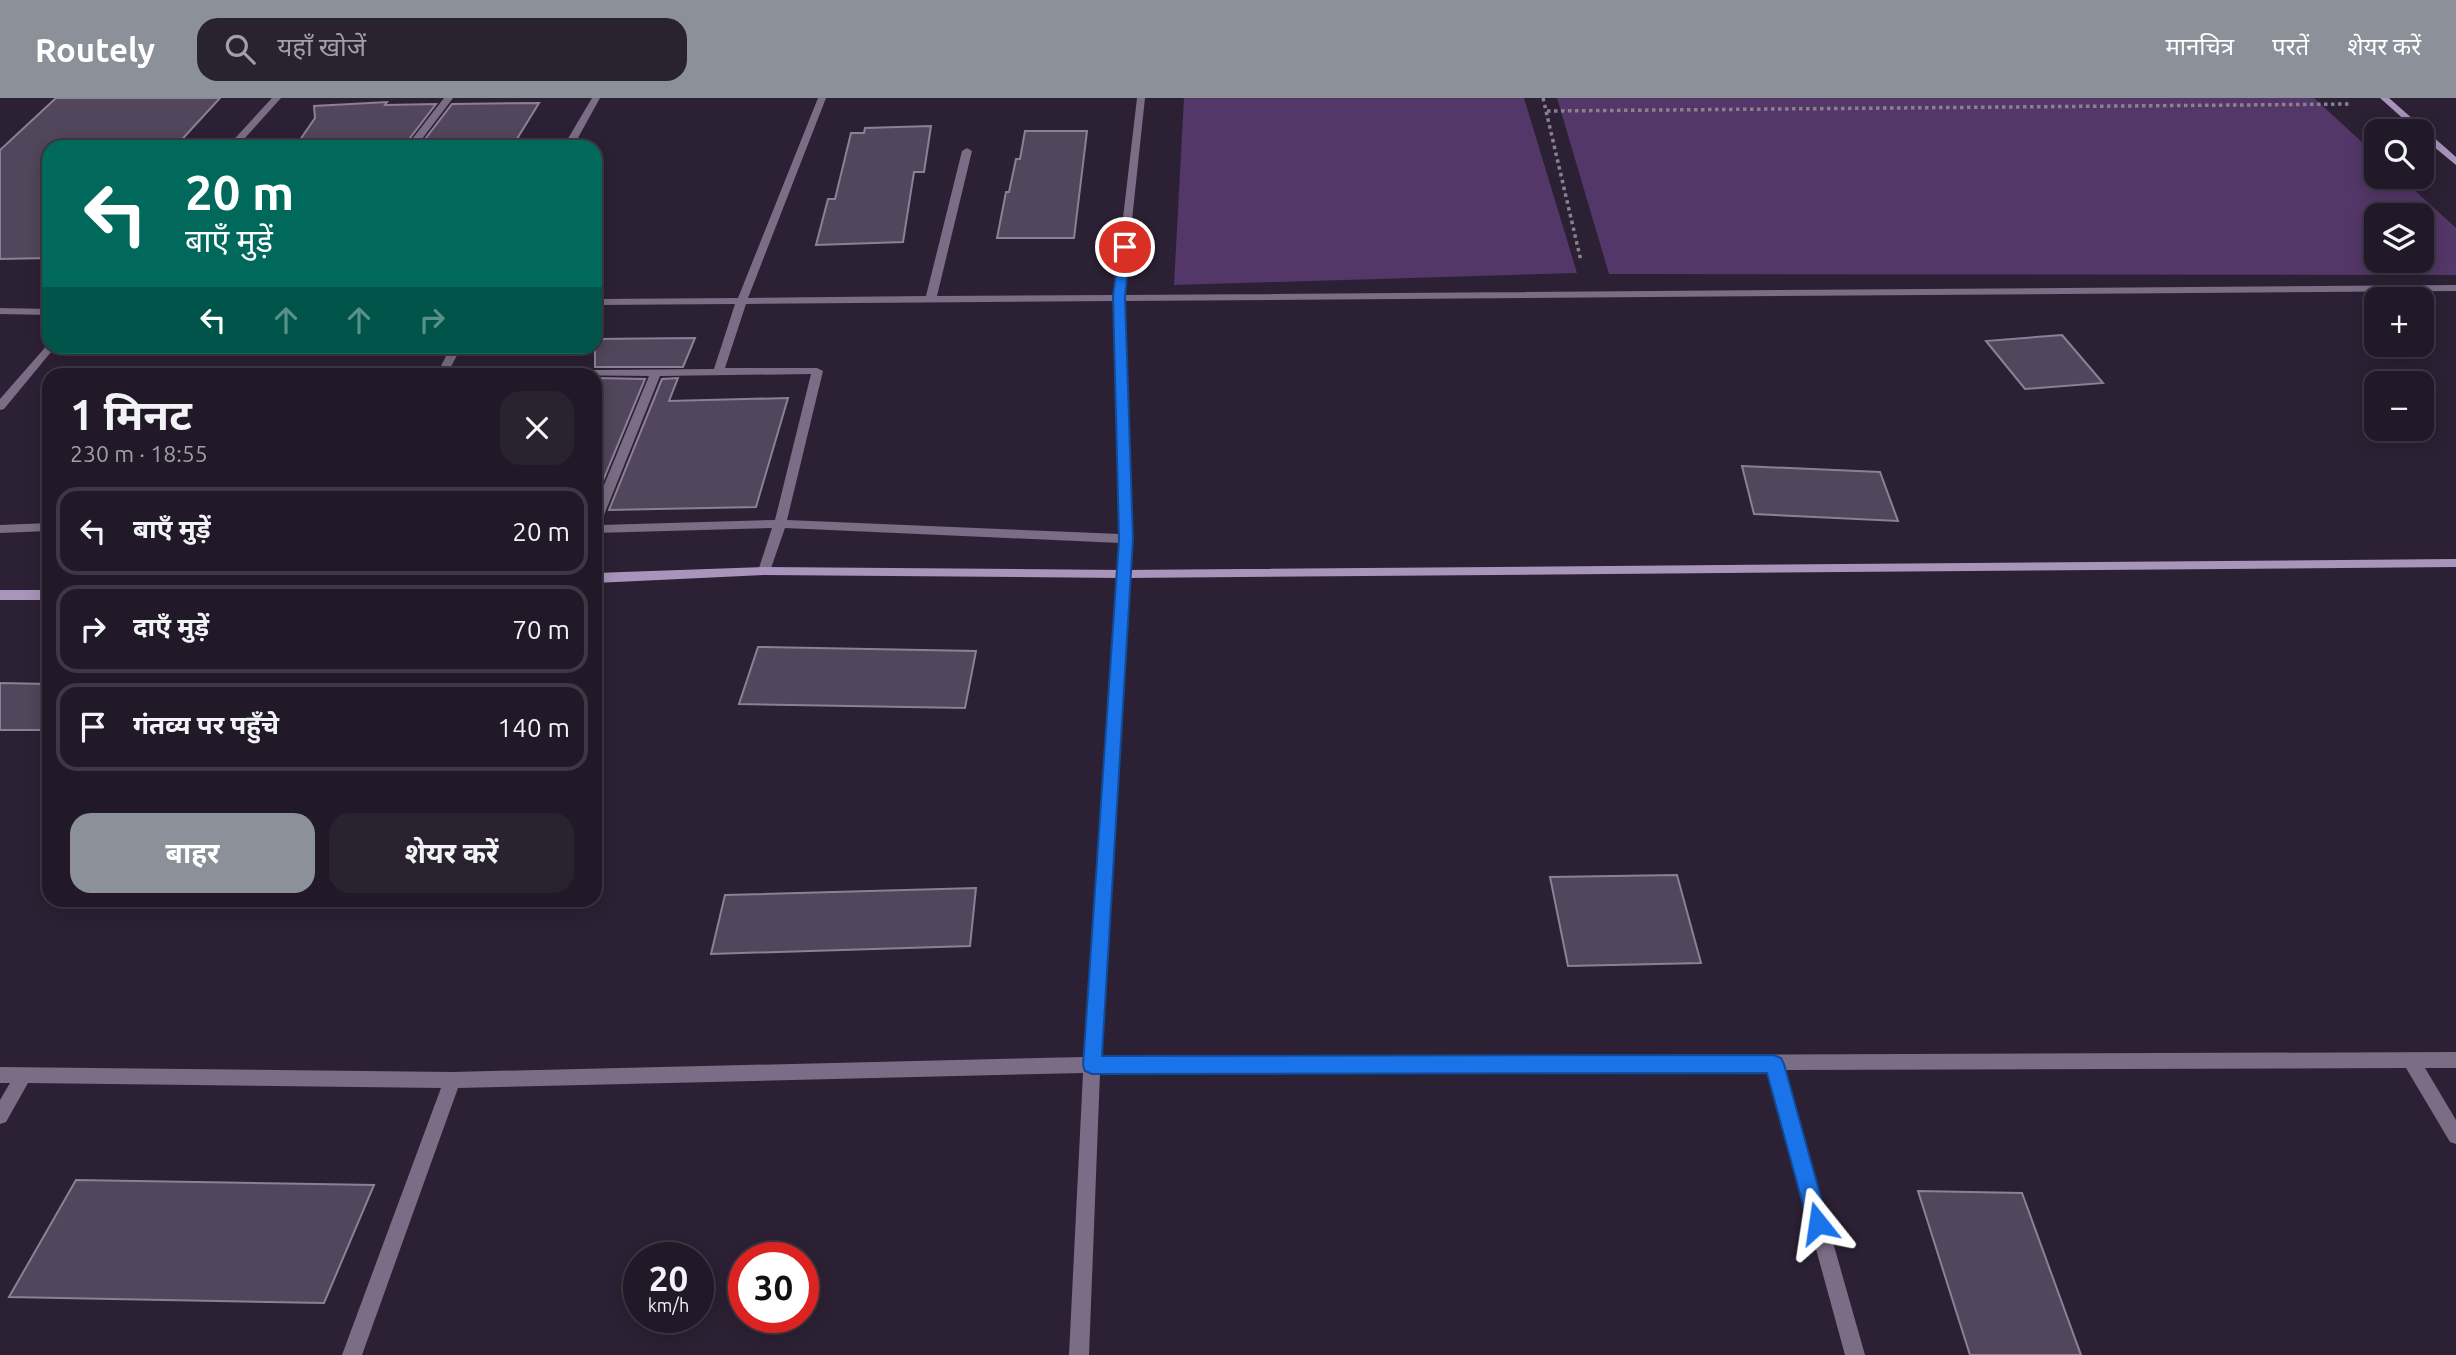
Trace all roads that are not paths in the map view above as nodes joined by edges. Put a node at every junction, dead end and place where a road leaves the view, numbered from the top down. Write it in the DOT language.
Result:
graph roads {
  1 [pos="277,98"];
  2 [pos="449,98"];
  3 [pos="596,98"];
  4 [pos="822,98"];
  5 [pos="1140,98"];
  6 [pos="2388,101"];
  7 [pos="2408,119"];
  8 [pos="238,140"];
  9 [pos="416,140"];
  10 [pos="572,140"];
  11 [pos="2434,142"];
  12 [pos="967,151"];
  13 [pos="2456,162"];
  14 [pos="2456,288"];
  15 [pos="1119,297"];
  16 [pos="931,299"];
  17 [pos="742,300"];
  18 [pos="602,302"];
  19 [pos="0,311"];
  20 [pos="42,312"];
  21 [pos="44,354"];
  22 [pos="656,372"];
  23 [pos="718,372"];
  24 [pos="602,373"];
  25 [pos="0,406"];
  26 [pos="602,505"];
  27 [pos="780,524"];
  28 [pos="42,527"];
  29 [pos="0,529"];
  30 [pos="602,529"];
  31 [pos="1126,539"];
  32 [pos="2456,563"];
  33 [pos="764,571"];
  34 [pos="1123,574"];
  35 [pos="602,578"];
  36 [pos="0,595"];
  37 [pos="42,595"];
  38 [pos="2456,1060"];
  39 [pos="2411,1061"];
  40 [pos="1774,1064"];
  41 [pos="1092,1065"];
  42 [pos="0,1075"];
  43 [pos="24,1075"];
  44 [pos="452,1080"];
  45 [pos="0,1116"];
  46 [pos="2456,1136"];
  47 [pos="352,1355"];
  48 [pos="1079,1355"];
  49 [pos="1855,1355"];
  1 -- 8 [label="street"];
  2 -- 9 [label="street"];
  3 -- 10 [label="street"];
  4 -- 17 [label="street"];
  5 -- 15 [label="street"];
  6 -- 7 [label="main road"];
  11 -- 13 [label="main road"];
  12 -- 16 [label="street"];
  14 -- 15 [label="street"];
  15 -- 16 [label="street"];
  15 -- 31 [label="street"];
  16 -- 17 [label="street"];
  17 -- 18 [label="street"];
  17 -- 23 [label="street"];
  19 -- 20 [label="street"];
  21 -- 25 [label="street"];
  22 -- 23 [label="street"];
  22 -- 24 [label="street"];
  22 -- 26 [label="street"];
  23 -- 27 [label="street"];
  27 -- 30 [label="street"];
  27 -- 31 [label="street"];
  27 -- 33 [label="street"];
  28 -- 29 [label="street"];
  31 -- 34 [label="street"];
  32 -- 34 [label="main road"];
  33 -- 34 [label="main road"];
  33 -- 35 [label="main road"];
  34 -- 41 [label="street"];
  36 -- 37 [label="main road"];
  38 -- 39 [label="street"];
  39 -- 40 [label="street"];
  39 -- 46 [label="street"];
  40 -- 41 [label="street"];
  40 -- 49 [label="street"];
  41 -- 44 [label="street"];
  41 -- 48 [label="street"];
  42 -- 43 [label="street"];
  43 -- 44 [label="street"];
  43 -- 45 [label="street"];
  44 -- 47 [label="street"];
}
